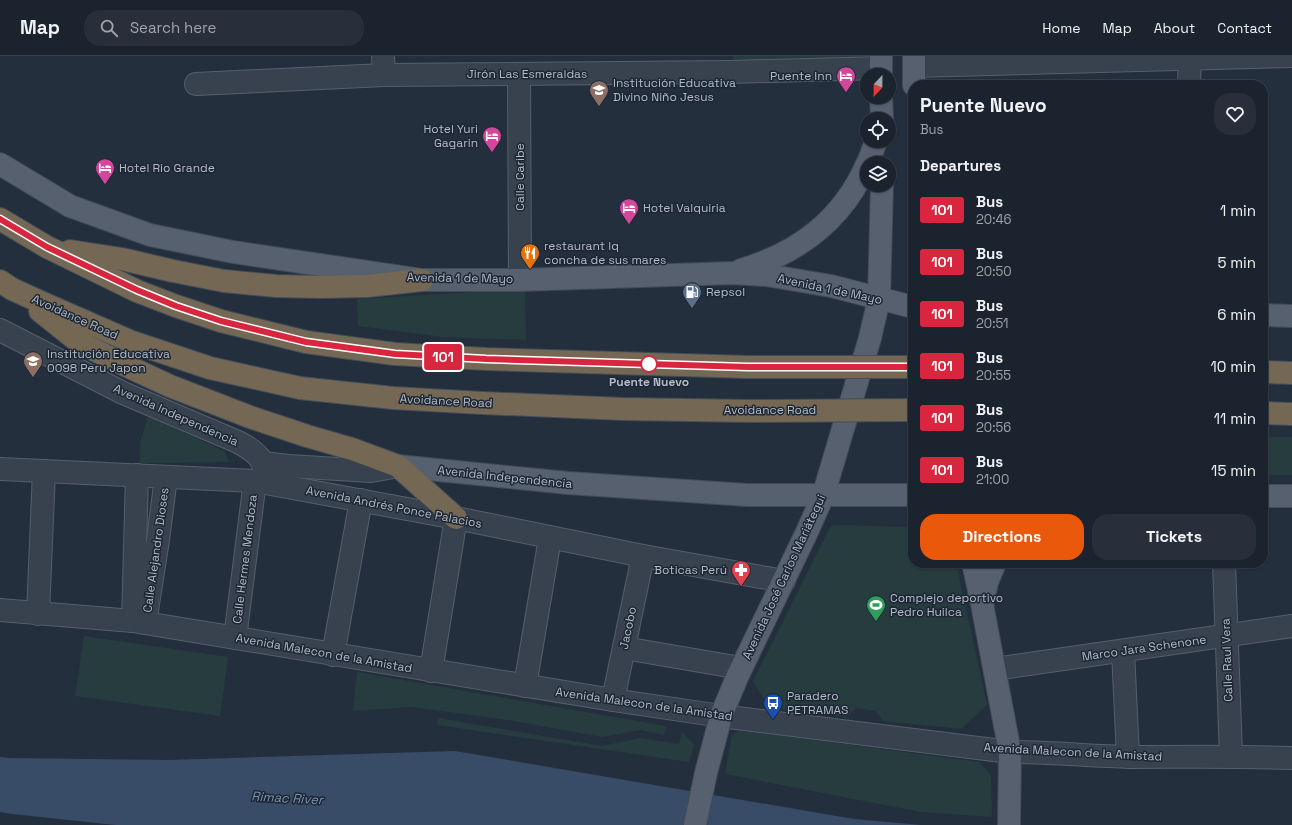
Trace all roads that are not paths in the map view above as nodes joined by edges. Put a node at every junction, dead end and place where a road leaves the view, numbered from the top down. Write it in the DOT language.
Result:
graph roads {
  1 [pos="1292,56"];
  2 [pos="1190,57"];
  3 [pos="1059,59"];
  4 [pos="730,64"];
  5 [pos="384,65"];
  6 [pos="881,66"];
  7 [pos="914,69"];
  8 [pos="519,74"];
  9 [pos="1189,80"];
  10 [pos="196,84"];
  11 [pos="0,164"];
  12 [pos="860,178"];
  13 [pos="882,192"];
  14 [pos="0,219"];
  15 [pos="47,247"];
  16 [pos="733,273"];
  17 [pos="422,280"];
  18 [pos="520,280"];
  19 [pos="6,285"];
  20 [pos="879,299"];
  21 [pos="908,306"];
  22 [pos="1268,315"];
  23 [pos="1292,316"];
  24 [pos="0,330"];
  25 [pos="908,367"];
  26 [pos="1268,372"];
  27 [pos="1292,373"];
  28 [pos="908,410"];
  29 [pos="1268,413"];
  30 [pos="1292,414"];
  31 [pos="398,466"];
  32 [pos="0,469"];
  33 [pos="44,471"];
  34 [pos="137,475"];
  35 [pos="262,476"];
  36 [pos="166,477"];
  37 [pos="908,495"];
  38 [pos="823,496"];
  39 [pos="1268,496"];
  40 [pos="1292,496"];
  41 [pos="361,500"];
  42 [pos="456,518"];
  43 [pos="550,538"];
  44 [pos="643,556"];
  45 [pos="974,568"];
  46 [pos="993,568"];
  47 [pos="1224,568"];
  48 [pos="784,581"];
  49 [pos="982,604"];
  50 [pos="0,610"];
  51 [pos="38,614"];
  52 [pos="139,622"];
  53 [pos="1292,626"];
  54 [pos="1226,636"];
  55 [pos="235,638"];
  56 [pos="624,648"];
  57 [pos="1123,651"];
  58 [pos="334,655"];
  59 [pos="741,668"];
  60 [pos="995,669"];
  61 [pos="431,671"];
  62 [pos="525,686"];
  63 [pos="613,700"];
  64 [pos="721,716"];
  65 [pos="1010,752"];
  66 [pos="1231,756"];
  67 [pos="1128,757"];
  68 [pos="1292,758"];
  69 [pos="1010,819"];
  70 [pos="695,825"];
  1 -- 2 [label="street"];
  2 -- 3 [label="street"];
  2 -- 9 [label="street"];
  3 -- 7 [label="street"];
  4 -- 6 [label="street, Jirón Las Esmeraldas"];
  4 -- 8 [label="street, Jirón Las Esmeraldas"];
  5 -- 8 [label="street, Jirón Las Esmeraldas"];
  5 -- 10 [label="street, Jirón Las Esmeraldas"];
  8 -- 18 [label="street, Calle Caribe"];
  11 -- 17 [label="main road, Avenida 1 de Mayo"];
  12 -- 16 [label="main road"];
  13 -- 20 [label="main road, Avenida José Carlos Mariátegui"];
  14 -- 15 [label="highway"];
  15 -- 17 [label="highway"];
  15 -- 25 [label="highway, bridge"];
  16 -- 18 [label="main road, Avenida 1 de Mayo"];
  16 -- 20 [label="main road, Avenida 1 de Mayo"];
  17 -- 18 [label="main road, Avenida 1 de Mayo"];
  19 -- 28 [label="highway, Avoidance Road, bridge"];
  19 -- 31 [label="highway"];
  20 -- 21 [label="main road, Avenida 1 de Mayo"];
  20 -- 38 [label="main road, Avenida José Carlos Mariátegui"];
  22 -- 23 [label="main road"];
  24 -- 35 [label="street, Avenida Independencia"];
  26 -- 27 [label="highway"];
  29 -- 30 [label="highway"];
  31 -- 35 [label="street, Avenida Independencia"];
  31 -- 38 [label="main road, Avenida Independencia"];
  31 -- 42 [label="highway"];
  32 -- 33 [label="street, Avenida Andrés Ponce Palacios"];
  33 -- 34 [label="street, Avenida Andrés Ponce Palacios"];
  33 -- 51 [label="street"];
  34 -- 36 [label="street, Avenida Andrés Ponce Palacios"];
  34 -- 52 [label="street, Calle Alejandro Dioses"];
  35 -- 36 [label="street, Avenida Andrés Ponce Palacios"];
  35 -- 41 [label="street, Avenida Andrés Ponce Palacios"];
  35 -- 55 [label="street, Calle Hermes Mendoza"];
  36 -- 52 [label="street, Calle Alejandro Dioses"];
  37 -- 38 [label="main road"];
  38 -- 48 [label="main road, Avenida José Carlos Mariátegui"];
  39 -- 40 [label="main road"];
  41 -- 42 [label="street, Avenida Andrés Ponce Palacios"];
  41 -- 58 [label="street"];
  42 -- 43 [label="street, Avenida Andrés Ponce Palacios"];
  42 -- 61 [label="street"];
  43 -- 44 [label="street, Avenida Andrés Ponce Palacios"];
  43 -- 62 [label="street"];
  44 -- 48 [label="street, Avenida Andrés Ponce Palacios"];
  44 -- 56 [label="street, Jacobo"];
  45 -- 49 [label="main road"];
  46 -- 49 [label="main road"];
  47 -- 54 [label="street, Calle Raul Vera"];
  48 -- 59 [label="main road, Avenida José Carlos Mariátegui"];
  49 -- 60 [label="main road"];
  50 -- 51 [label="street, Avenida Malecon de la Amistad"];
  51 -- 52 [label="street, Avenida Malecon de la Amistad"];
  52 -- 55 [label="street, Avenida Malecon de la Amistad"];
  53 -- 54 [label="street, Marco Jara Schenone"];
  54 -- 57 [label="street, Marco Jara Schenone"];
  54 -- 66 [label="street, Calle Raul Vera"];
  55 -- 58 [label="street, Avenida Malecon de la Amistad"];
  56 -- 59 [label="street"];
  56 -- 63 [label="street, Jacobo"];
  57 -- 60 [label="street, Marco Jara Schenone"];
  57 -- 67 [label="street"];
  58 -- 61 [label="street, Avenida Malecon de la Amistad"];
  59 -- 64 [label="main road, Avenida José Carlos Mariátegui"];
  60 -- 65 [label="main road"];
  61 -- 62 [label="street, Avenida Malecon de la Amistad"];
  62 -- 63 [label="street, Avenida Malecon de la Amistad"];
  63 -- 64 [label="street, Avenida Malecon de la Amistad"];
  64 -- 65 [label="street, Avenida Malecon de la Amistad"];
  64 -- 70 [label="main road, Avenida José Carlos Mariátegui"];
  65 -- 67 [label="street, Avenida Malecon de la Amistad"];
  65 -- 69 [label="main road"];
  66 -- 67 [label="street, Avenida Malecon de la Amistad"];
  66 -- 68 [label="street, Avenida Malecon de la Amistad"];
}
